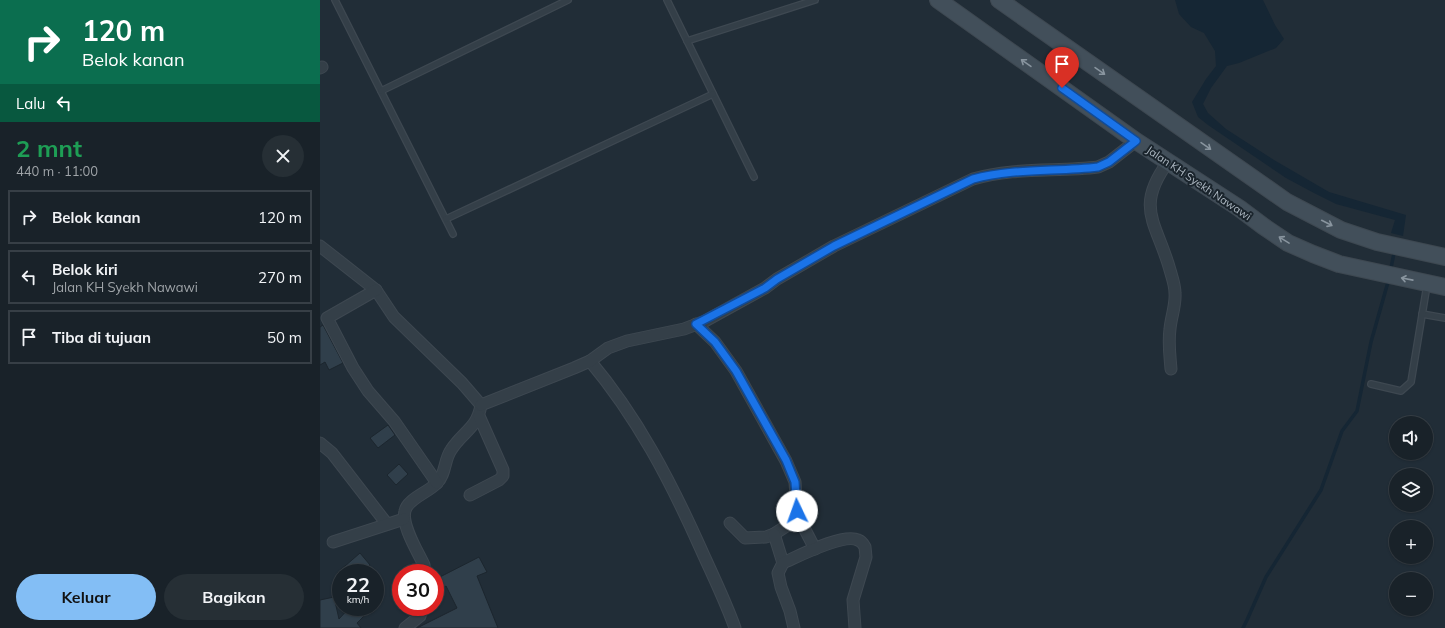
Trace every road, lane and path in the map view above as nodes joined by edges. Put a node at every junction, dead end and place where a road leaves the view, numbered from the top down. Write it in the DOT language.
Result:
graph roads {
  1 [pos="335,0"];
  2 [pos="568,0"];
  3 [pos="667,0"];
  4 [pos="815,0"];
  5 [pos="938,0"];
  6 [pos="999,0"];
  7 [pos="687,41"];
  8 [pos="381,91"];
  9 [pos="713,94"];
  10 [pos="1136,141"];
  11 [pos="1168,162"];
  12 [pos="754,177"];
  13 [pos="446,219"];
  14 [pos="453,234"];
  15 [pos="320,246"];
  16 [pos="1445,257"];
  17 [pos="1428,283"];
  18 [pos="1445,287"];
  19 [pos="376,290"];
  20 [pos="1422,314"];
  21 [pos="1445,318"];
  22 [pos="324,319"];
  23 [pos="696,324"];
  24 [pos="590,360"];
  25 [pos="1171,369"];
  26 [pos="1371,384"];
  27 [pos="480,410"];
  28 [pos="320,443"];
  29 [pos="437,483"];
  30 [pos="470,494"];
  31 [pos="799,518"];
  32 [pos="404,519"];
  33 [pos="730,523"];
  34 [pos="387,524"];
  35 [pos="774,534"];
  36 [pos="333,542"];
  37 [pos="815,550"];
  38 [pos="783,563"];
  39 [pos="424,564"];
  40 [pos="420,616"];
  41 [pos="405,628"];
  42 [pos="735,628"];
  43 [pos="794,628"];
  44 [pos="855,628"];
  1 -- 8 [label="lane"];
  2 -- 8 [label="lane"];
  3 -- 7 [label="lane"];
  4 -- 7 [label="lane"];
  10 -- 5 [label="main road, Jalan KH Syekh Nawawi, one-way"];
  6 -- 16 [label="main road, one-way"];
  7 -- 9 [label="lane"];
  8 -- 13 [label="lane"];
  9 -- 12 [label="lane"];
  9 -- 13 [label="lane"];
  10 -- 11 [label="main road, Jalan KH Syekh Nawawi"];
  10 -- 23 [label="street"];
  17 -- 11 [label="main road, Jalan KH Syekh Nawawi, one-way"];
  11 -- 25 [label="street"];
  13 -- 14 [label="lane"];
  15 -- 19 [label="street"];
  17 -- 18 [label="main road, Jalan KH Syekh Nawawi"];
  17 -- 20 [label="lane"];
  19 -- 22 [label="street"];
  19 -- 27 [label="street"];
  20 -- 21 [label="lane"];
  20 -- 26 [label="lane"];
  22 -- 29 [label="street"];
  23 -- 24 [label="street"];
  23 -- 31 [label="street"];
  24 -- 27 [label="street"];
  24 -- 42 [label="street"];
  27 -- 29 [label="street"];
  27 -- 30 [label="street"];
  28 -- 34 [label="street"];
  29 -- 32 [label="street"];
  31 -- 35 [label="street"];
  31 -- 37 [label="street"];
  32 -- 34 [label="street"];
  32 -- 39 [label="street"];
  33 -- 35 [label="street"];
  34 -- 36 [label="street"];
  35 -- 38 [label="street"];
  37 -- 38 [label="street"];
  37 -- 44 [label="street"];
  38 -- 43 [label="street"];
  40 -- 41 [label="street"];
}
